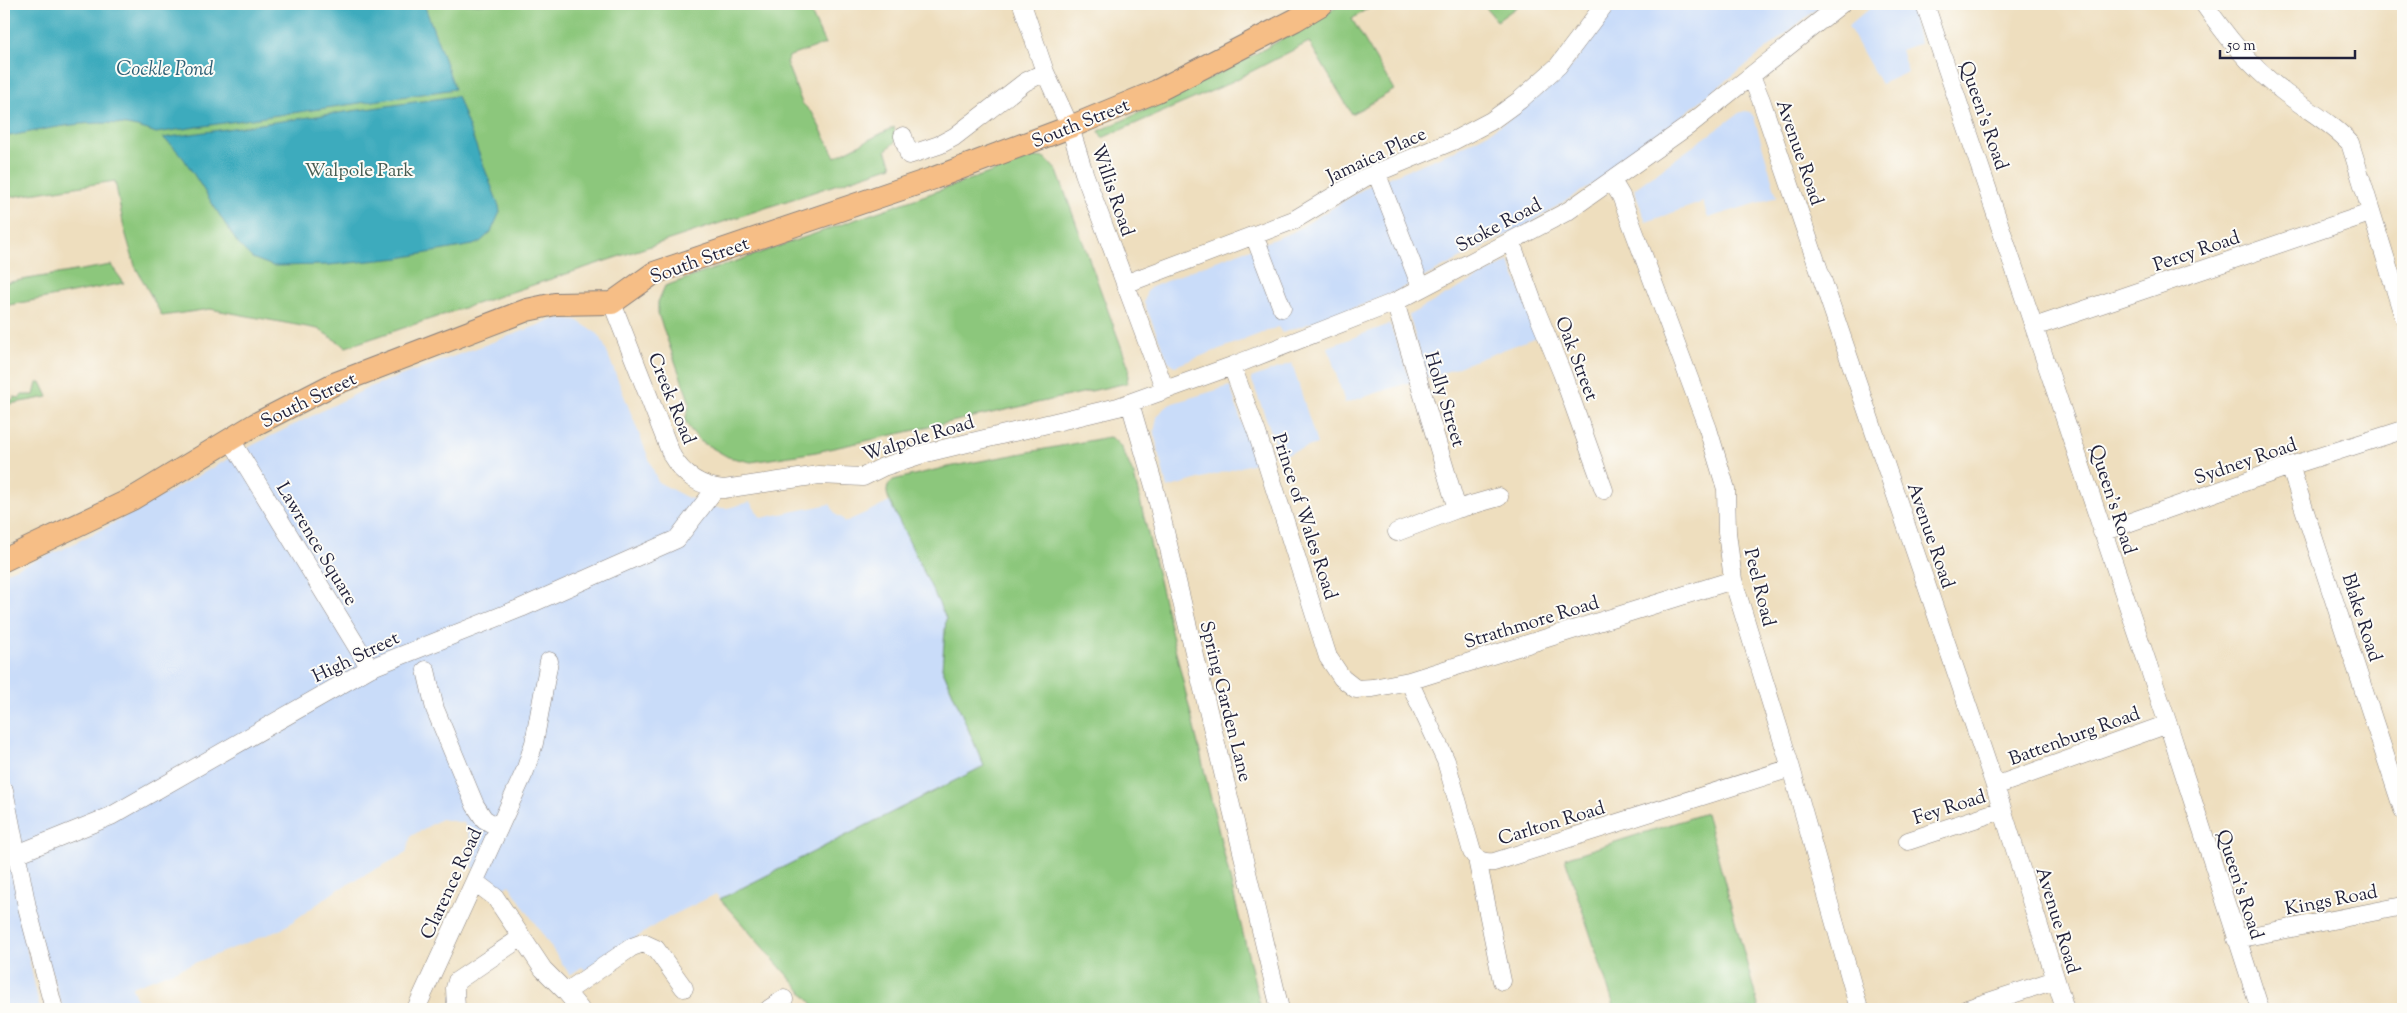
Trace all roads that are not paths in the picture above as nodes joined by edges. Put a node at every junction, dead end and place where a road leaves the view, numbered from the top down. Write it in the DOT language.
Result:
graph roads {
  1 [pos="1022,4"];
  2 [pos="1322,4"];
  3 [pos="1605,4"];
  4 [pos="1842,4"];
  5 [pos="1924,4"];
  6 [pos="2204,4"];
  7 [pos="1045,72"];
  8 [pos="1752,78"];
  9 [pos="1070,128"];
  10 [pos="903,136"];
  11 [pos="1376,172"];
  12 [pos="1612,181"];
  13 [pos="2370,213"];
  14 [pos="1254,235"];
  15 [pos="1512,242"];
  16 [pos="1124,284"];
  17 [pos="1421,287"];
  18 [pos="612,302"];
  19 [pos="1395,302"];
  20 [pos="1282,308"];
  21 [pos="2403,314"];
  22 [pos="2034,328"];
  23 [pos="1232,366"];
  24 [pos="1165,390"];
  25 [pos="1130,403"];
  26 [pos="2403,430"];
  27 [pos="231,440"];
  28 [pos="2290,466"];
  29 [pos="716,488"];
  30 [pos="1604,490"];
  31 [pos="1500,497"];
  32 [pos="1457,509"];
  33 [pos="1397,532"];
  34 [pos="2102,532"];
  35 [pos="4,560"];
  36 [pos="1733,580"];
  37 [pos="370,668"];
  38 [pos="426,670"];
  39 [pos="553,673"];
  40 [pos="1342,678"];
  41 [pos="1409,681"];
  42 [pos="2168,724"];
  43 [pos="1791,768"];
  44 [pos="1995,786"];
  45 [pos="4,790"];
  46 [pos="2002,810"];
  47 [pos="2403,810"];
  48 [pos="499,828"];
  49 [pos="1908,841"];
  50 [pos="10,856"];
  51 [pos="1477,859"];
  52 [pos="475,882"];
  53 [pos="2403,906"];
  54 [pos="519,934"];
  55 [pos="2236,939"];
  56 [pos="2055,980"];
  57 [pos="1502,981"];
  58 [pos="684,988"];
  59 [pos="566,992"];
  60 [pos="54,1009"];
  61 [pos="416,1009"];
  62 [pos="456,1009"];
  63 [pos="580,1009"];
  64 [pos="1280,1009"];
  65 [pos="1859,1009"];
  66 [pos="1967,1009"];
  67 [pos="2066,1009"];
  68 [pos="2260,1009"];
  1 -- 7 [label="street, Willis Road"];
  2 -- 9 [label="main road, South Street"];
  3 -- 11 [label="street, Jamaica Place"];
  4 -- 8 [label="street, Stoke Road"];
  5 -- 22 [label="street, Queen's Road"];
  6 -- 13 [label="street"];
  7 -- 9 [label="street, Willis Road"];
  7 -- 10 [label="street"];
  8 -- 12 [label="street, Stoke Road"];
  8 -- 44 [label="street, Avenue Road"];
  9 -- 16 [label="street, Willis Road"];
  9 -- 18 [label="main road, South Street"];
  11 -- 14 [label="street, Jamaica Place"];
  11 -- 17 [label="street"];
  12 -- 15 [label="street, Stoke Road"];
  12 -- 36 [label="street, Peel Road"];
  13 -- 21 [label="street"];
  13 -- 22 [label="street, Percy Road"];
  14 -- 16 [label="street, Jamaica Place"];
  14 -- 20 [label="street"];
  15 -- 17 [label="street, Stoke Road"];
  15 -- 30 [label="street, Oak Street"];
  16 -- 24 [label="street, Willis Road"];
  17 -- 19 [label="street, Stoke Road"];
  18 -- 27 [label="main road, South Street"];
  18 -- 29 [label="street, Creek Road"];
  19 -- 23 [label="street, Stoke Road"];
  19 -- 32 [label="street, Holly Street"];
  22 -- 34 [label="street, Queen's Road"];
  23 -- 24 [label="street, Stoke Road"];
  23 -- 40 [label="street, Prince of Wales Road"];
  24 -- 25 [label="street, Stoke Road"];
  25 -- 29 [label="street, Walpole Road"];
  25 -- 64 [label="street, Spring Garden Lane"];
  26 -- 28 [label="street, Sydney Road"];
  27 -- 35 [label="main road, South Street"];
  27 -- 37 [label="street, Lawrence Square"];
  28 -- 34 [label="street, Sydney Road"];
  28 -- 47 [label="street, Blake Road"];
  29 -- 37 [label="street, High Street"];
  31 -- 32 [label="street"];
  32 -- 33 [label="street"];
  34 -- 42 [label="street, Queen's Road"];
  36 -- 41 [label="street, Strathmore Road"];
  36 -- 43 [label="street, Peel Road"];
  37 -- 50 [label="street, High Street"];
  38 -- 48 [label="street, Clarence Road"];
  39 -- 48 [label="street"];
  40 -- 41 [label="street, Strathmore Road"];
  41 -- 51 [label="street, Carlton Road"];
  42 -- 44 [label="street, Battenburg Road"];
  42 -- 55 [label="street, Queen's Road"];
  43 -- 51 [label="street, Carlton Road"];
  43 -- 65 [label="street, Peel Road"];
  44 -- 46 [label="street, Avenue Road"];
  45 -- 50 [label="street"];
  46 -- 49 [label="street, Fey Road"];
  46 -- 56 [label="street, Avenue Road"];
  48 -- 52 [label="street, Clarence Road"];
  50 -- 60 [label="street"];
  51 -- 57 [label="street"];
  52 -- 54 [label="street"];
  52 -- 61 [label="street, Clarence Road"];
  53 -- 55 [label="street, Kings Road"];
  54 -- 59 [label="street"];
  54 -- 62 [label="street"];
  55 -- 68 [label="street, Queen's Road"];
  56 -- 66 [label="street"];
  56 -- 67 [label="street, Avenue Road"];
  58 -- 59 [label="street"];
  59 -- 63 [label="street"];
}
